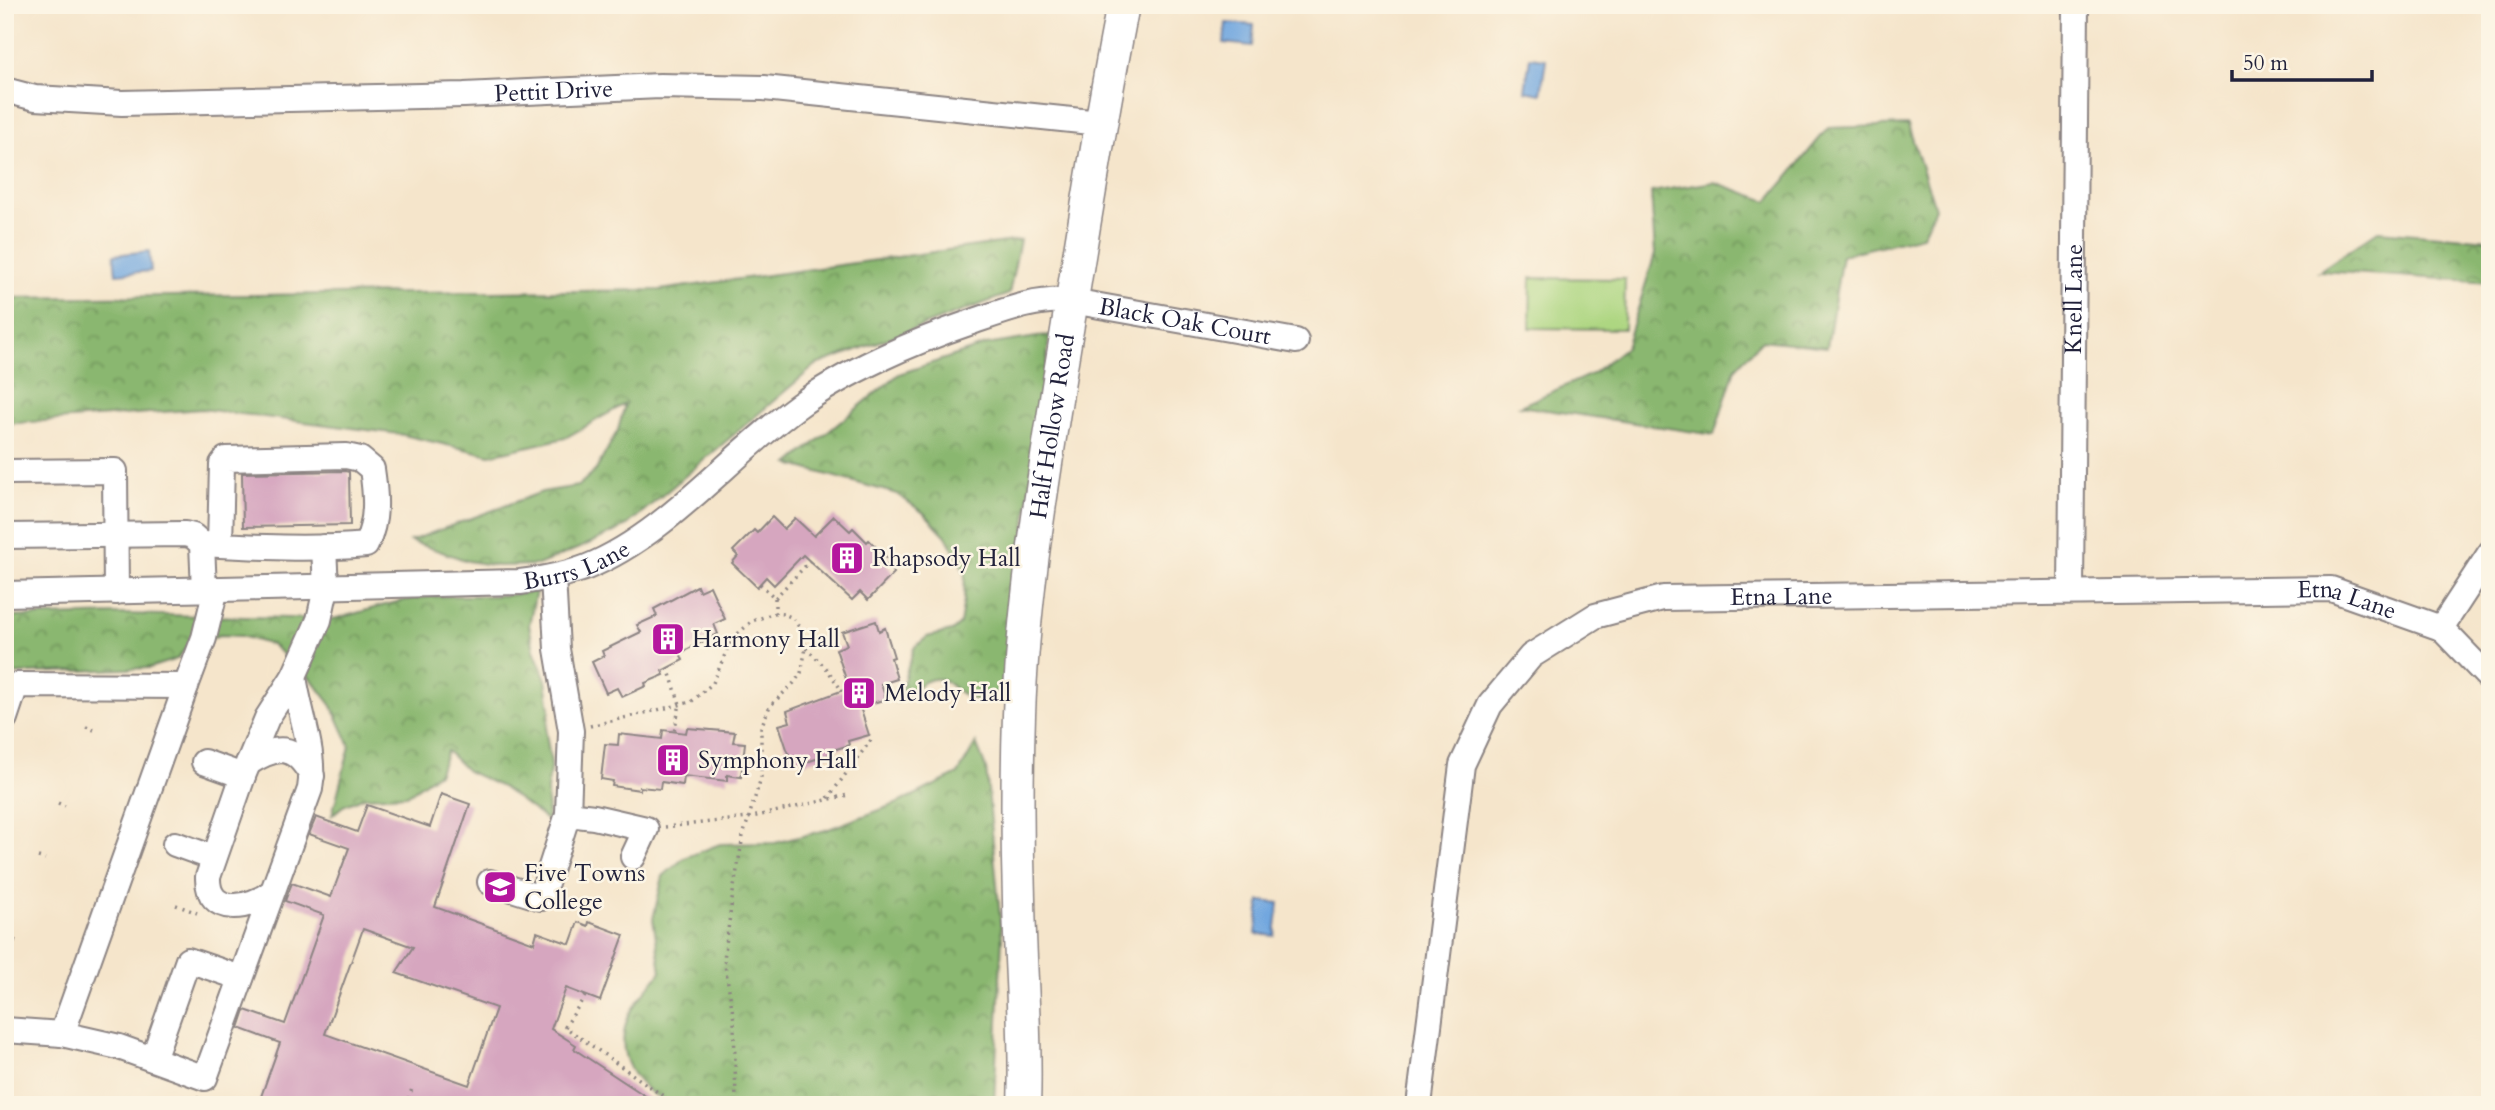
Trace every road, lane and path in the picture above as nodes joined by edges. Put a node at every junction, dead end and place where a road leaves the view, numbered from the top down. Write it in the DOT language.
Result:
graph roads {
  1 [pos="1123,5"];
  2 [pos="2076,5"];
  3 [pos="5,90"];
  4 [pos="1100,123"];
  5 [pos="1072,302"];
  6 [pos="1296,341"];
  7 [pos="5,472"];
  8 [pos="115,533"];
  9 [pos="5,536"];
  10 [pos="211,545"];
  11 [pos="324,547"];
  12 [pos="2490,553"];
  13 [pos="810,561"];
  14 [pos="553,577"];
  15 [pos="760,584"];
  16 [pos="326,588"];
  17 [pos="209,590"];
  18 [pos="2071,591"];
  19 [pos="116,592"];
  20 [pos="5,594"];
  21 [pos="775,598"];
  22 [pos="775,613"];
  23 [pos="2441,628"];
  24 [pos="806,648"];
  25 [pos="668,668"];
  26 [pos="294,676"];
  27 [pos="2490,679"];
  28 [pos="186,686"];
  29 [pos="842,691"];
  30 [pos="680,704"];
  31 [pos="5,718"];
  32 [pos="86,727"];
  33 [pos="94,730"];
  34 [pos="571,731"];
  35 [pos="674,732"];
  36 [pos="869,734"];
  37 [pos="204,762"];
  38 [pos="246,769"];
  39 [pos="312,776"];
  40 [pos="5,785"];
  41 [pos="11,786"];
  42 [pos="848,794"];
  43 [pos="827,800"];
  44 [pos="58,803"];
  45 [pos="65,806"];
  46 [pos="568,814"];
  47 [pos="748,818"];
  48 [pos="646,829"];
  49 [pos="174,844"];
  50 [pos="38,857"];
  51 [pos="633,857"];
  52 [pos="214,858"];
  53 [pos="45,859"];
  54 [pos="490,882"];
  55 [pos="272,892"];
  56 [pos="8,938"];
  57 [pos="16,941"];
  58 [pos="241,978"];
  59 [pos="585,996"];
  60 [pos="5,1030"];
  61 [pos="62,1034"];
  62 [pos="153,1059"];
  63 [pos="413,1086"];
  64 [pos="406,1105"];
  65 [pos="676,1105"];
  66 [pos="736,1105"];
  67 [pos="1024,1105"];
  68 [pos="1419,1105"];
  1 -- 4 [label="main road, Half Hollow Road"];
  2 -- 18 [label="street, Knell Lane"];
  3 -- 4 [label="street, Pettit Drive"];
  4 -- 5 [label="main road, Half Hollow Road"];
  5 -- 6 [label="street, Black Oak Court"];
  5 -- 14 [label="street, Burrs Lane"];
  5 -- 67 [label="main road, Half Hollow Road"];
  7 -- 8 [label="street"];
  8 -- 9 [label="street"];
  8 -- 10 [label="street"];
  8 -- 19 [label="street"];
  10 -- 11 [label="street"];
  10 -- 11 [label="street"];
  10 -- 17 [label="street"];
  11 -- 16 [label="street"];
  12 -- 23 [label="street"];
  13 -- 21 [label="path"];
  14 -- 16 [label="street, Burrs Lane"];
  14 -- 34 [label="street"];
  15 -- 21 [label="path"];
  16 -- 17 [label="street, Burrs Lane"];
  16 -- 26 [label="street"];
  17 -- 19 [label="street, Burrs Lane"];
  17 -- 28 [label="street"];
  18 -- 23 [label="street, Etna Lane"];
  18 -- 68 [label="street, Etna Lane"];
  19 -- 20 [label="street, Burrs Lane"];
  21 -- 22 [label="path"];
  22 -- 24 [label="path"];
  22 -- 30 [label="path"];
  23 -- 27 [label="street, Etna Lane"];
  24 -- 29 [label="path"];
  24 -- 47 [label="path"];
  25 -- 30 [label="path"];
  26 -- 38 [label="street"];
  26 -- 39 [label="street"];
  28 -- 31 [label="street"];
  28 -- 61 [label="street"];
  30 -- 34 [label="path"];
  30 -- 35 [label="path"];
  32 -- 33 [label="path"];
  34 -- 46 [label="street"];
  36 -- 43 [label="path"];
  37 -- 38 [label="street"];
  38 -- 39 [label="street"];
  38 -- 52 [label="street"];
  39 -- 55 [label="street"];
  40 -- 41 [label="path"];
  42 -- 43 [label="path"];
  43 -- 47 [label="path"];
  44 -- 45 [label="path"];
  46 -- 48 [label="street"];
  46 -- 54 [label="street"];
  47 -- 48 [label="path"];
  47 -- 66 [label="path"];
  48 -- 51 [label="street"];
  49 -- 52 [label="street"];
  50 -- 53 [label="path"];
  52 -- 55 [label="street"];
  55 -- 58 [label="street"];
  56 -- 57 [label="path"];
  58 -- 62 [label="street"];
  58 -- 62 [label="street"];
  59 -- 65 [label="path"];
  60 -- 61 [label="street"];
  61 -- 62 [label="street"];
  63 -- 64 [label="path"];
}
